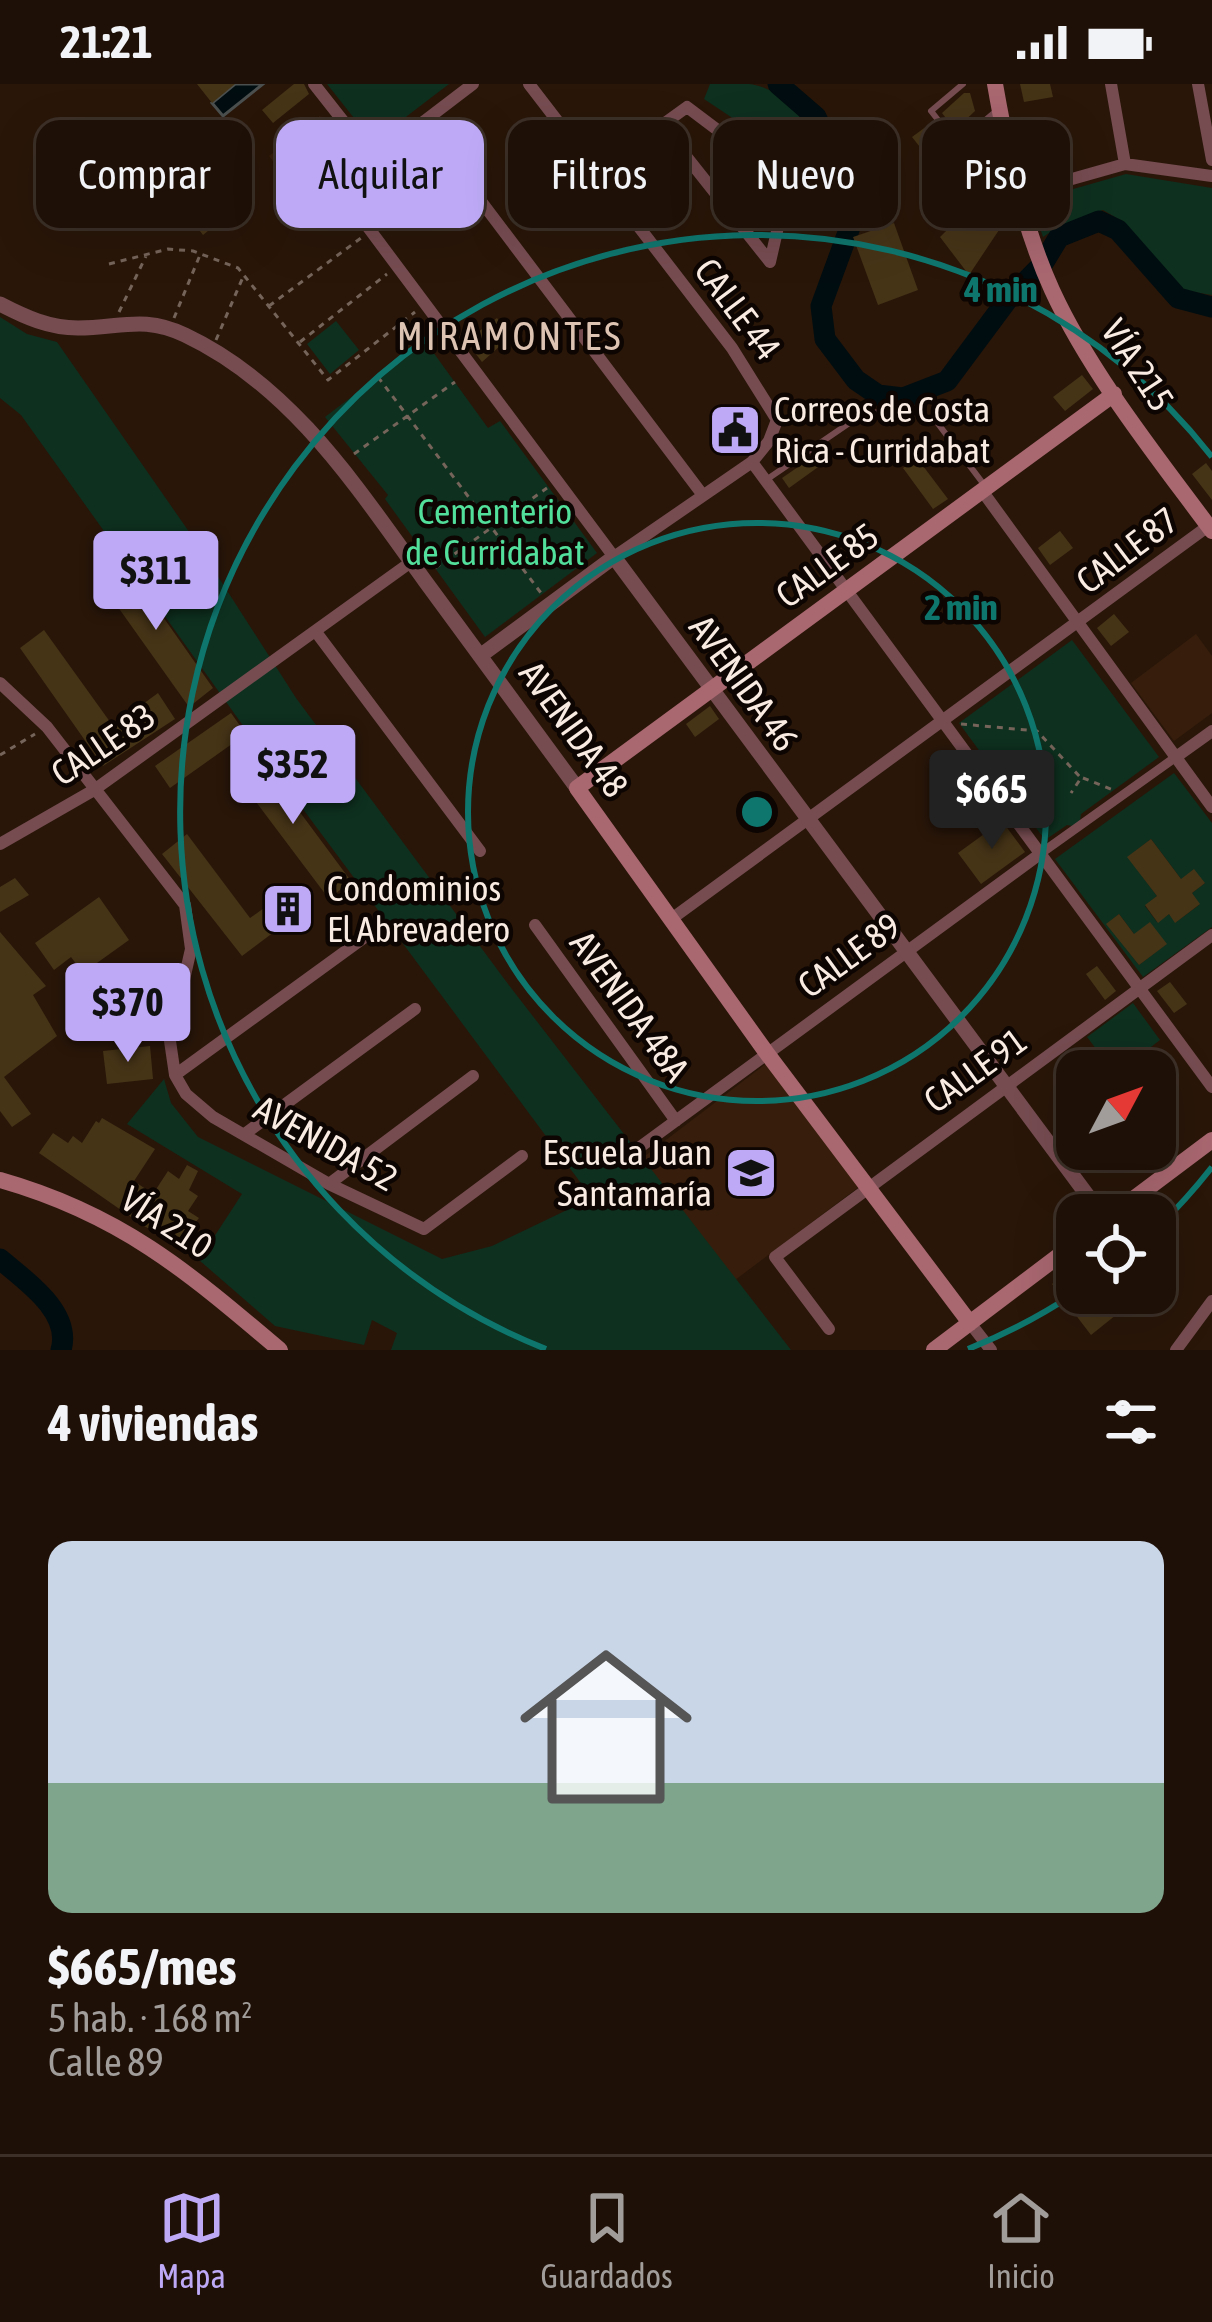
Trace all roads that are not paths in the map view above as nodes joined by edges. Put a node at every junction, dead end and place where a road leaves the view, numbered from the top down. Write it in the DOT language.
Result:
graph roads {
  1 [pos="314,84"];
  2 [pos="473,84"];
  3 [pos="529,84"];
  4 [pos="963,84"];
  5 [pos="995,84"];
  6 [pos="1112,84"];
  7 [pos="1198,84"];
  8 [pos="999,109"];
  9 [pos="342,120"];
  10 [pos="426,120"];
  11 [pos="557,120"];
  12 [pos="1002,120"];
  13 [pos="662,126"];
  14 [pos="1212,160"];
  15 [pos="1125,164"];
  16 [pos="1212,176"];
  17 [pos="1070,180"];
  18 [pos="484,205"];
  19 [pos="370,228"];
  20 [pos="639,228"];
  21 [pos="1029,228"];
  22 [pos="0,304"];
  23 [pos="1114,394"];
  24 [pos="933,417"];
  25 [pos="890,423"];
  26 [pos="752,461"];
  27 [pos="766,480"];
  28 [pos="985,490"];
  29 [pos="702,494"];
  30 [pos="1211,527"];
  31 [pos="614,556"];
  32 [pos="411,562"];
  33 [pos="846,592"];
  34 [pos="1079,623"];
  35 [pos="316,632"];
  36 [pos="480,656"];
  37 [pos="0,683"];
  38 [pos="711,690"];
  39 [pos="948,722"];
  40 [pos="1212,731"];
  41 [pos="1176,757"];
  42 [pos="577,788"];
  43 [pos="94,790"];
  44 [pos="1212,807"];
  45 [pos="807,819"];
  46 [pos="0,844"];
  47 [pos="480,851"];
  48 [pos="1040,854"];
  49 [pos="670,920"];
  50 [pos="536,926"];
  51 [pos="1212,935"];
  52 [pos="365,937"];
  53 [pos="906,952"];
  54 [pos="1140,988"];
  55 [pos="415,1010"];
  56 [pos="766,1052"];
  57 [pos="175,1075"];
  58 [pos="472,1076"];
  59 [pos="1005,1085"];
  60 [pos="1212,1087"];
  61 [pos="676,1121"];
  62 [pos="246,1133"];
  63 [pos="1212,1140"];
  64 [pos="640,1147"];
  65 [pos="522,1156"];
  66 [pos="0,1180"];
  67 [pos="329,1184"];
  68 [pos="868,1187"];
  69 [pos="1086,1194"];
  70 [pos="1140,1194"];
  71 [pos="1056,1258"];
  72 [pos="1212,1301"];
  73 [pos="970,1323"];
  74 [pos="829,1330"];
  75 [pos="280,1350"];
  76 [pos="934,1350"];
  77 [pos="991,1350"];
  78 [pos="1176,1350"];
  1 -- 9 [label="street"];
  2 -- 10 [label="street"];
  3 -- 11 [label="street, CALLE 44"];
  4 -- 8 [label="lane"];
  5 -- 8 [label="main road, VÍA 215"];
  6 -- 15 [label="street"];
  7 -- 14 [label="street"];
  8 -- 12 [label="main road, VÍA 215"];
  13 -- 13 [label="street"];
  15 -- 16 [label="street"];
  15 -- 17 [label="street"];
  18 -- 29 [label="street"];
  19 -- 31 [label="street, AVENIDA 46"];
  20 -- 26 [label="street, CALLE 44"];
  21 -- 23 [label="main road, VÍA 215"];
  22 -- 32 [label="street, AVENIDA 48"];
  23 -- 28 [label="main road, CALLE 85"];
  23 -- 30 [label="main road, VÍA 215"];
  24 -- 28 [label="lane"];
  25 -- 27 [label="lane"];
  26 -- 27 [label="street"];
  26 -- 29 [label="street"];
  27 -- 33 [label="street"];
  28 -- 33 [label="main road, CALLE 85"];
  28 -- 34 [label="street"];
  29 -- 31 [label="street"];
  30 -- 34 [label="street, CALLE 87"];
  31 -- 36 [label="street"];
  31 -- 38 [label="street, AVENIDA 46"];
  32 -- 35 [label="street, CALLE 83"];
  32 -- 36 [label="street, AVENIDA 48"];
  33 -- 38 [label="main road, CALLE 85"];
  33 -- 39 [label="street"];
  34 -- 39 [label="street, CALLE 87"];
  34 -- 41 [label="street"];
  35 -- 43 [label="street, CALLE 83"];
  35 -- 47 [label="street"];
  36 -- 42 [label="street, AVENIDA 48"];
  37 -- 43 [label="street"];
  38 -- 42 [label="main road, CALLE 85"];
  38 -- 45 [label="street, AVENIDA 46"];
  39 -- 45 [label="street, CALLE 87"];
  39 -- 48 [label="street"];
  40 -- 41 [label="street, CALLE 89"];
  41 -- 44 [label="street"];
  41 -- 48 [label="street, CALLE 89"];
  42 -- 49 [label="main road, AVENIDA 48"];
  43 -- 46 [label="street, CALLE 83"];
  43 -- 57 [label="street"];
  45 -- 49 [label="street, CALLE 87"];
  45 -- 53 [label="street, AVENIDA 46"];
  48 -- 53 [label="street, CALLE 89"];
  48 -- 54 [label="street"];
  49 -- 56 [label="main road, AVENIDA 48"];
  50 -- 61 [label="street, AVENIDA 48A"];
  51 -- 54 [label="street, CALLE 91"];
  52 -- 57 [label="street"];
  53 -- 56 [label="street, CALLE 89"];
  53 -- 59 [label="street, AVENIDA 46"];
  54 -- 59 [label="street, CALLE 91"];
  54 -- 60 [label="street"];
  55 -- 62 [label="street"];
  56 -- 61 [label="street, CALLE 89"];
  56 -- 68 [label="main road, AVENIDA 48"];
  57 -- 62 [label="street, AVENIDA 52"];
  58 -- 67 [label="street"];
  59 -- 68 [label="street, CALLE 91"];
  59 -- 69 [label="street, AVENIDA 46"];
  61 -- 64 [label="street, CALLE 89"];
  62 -- 67 [label="street, AVENIDA 52"];
  63 -- 70 [label="main road"];
  65 -- 67 [label="street, AVENIDA 52"];
  66 -- 75 [label="main road, VÍA 210"];
  68 -- 73 [label="main road, AVENIDA 48"];
  68 -- 74 [label="street, CALLE 91"];
  71 -- 73 [label="main road"];
  72 -- 78 [label="street"];
  73 -- 76 [label="main road"];
  73 -- 77 [label="street, AVENIDA 48"];
}
